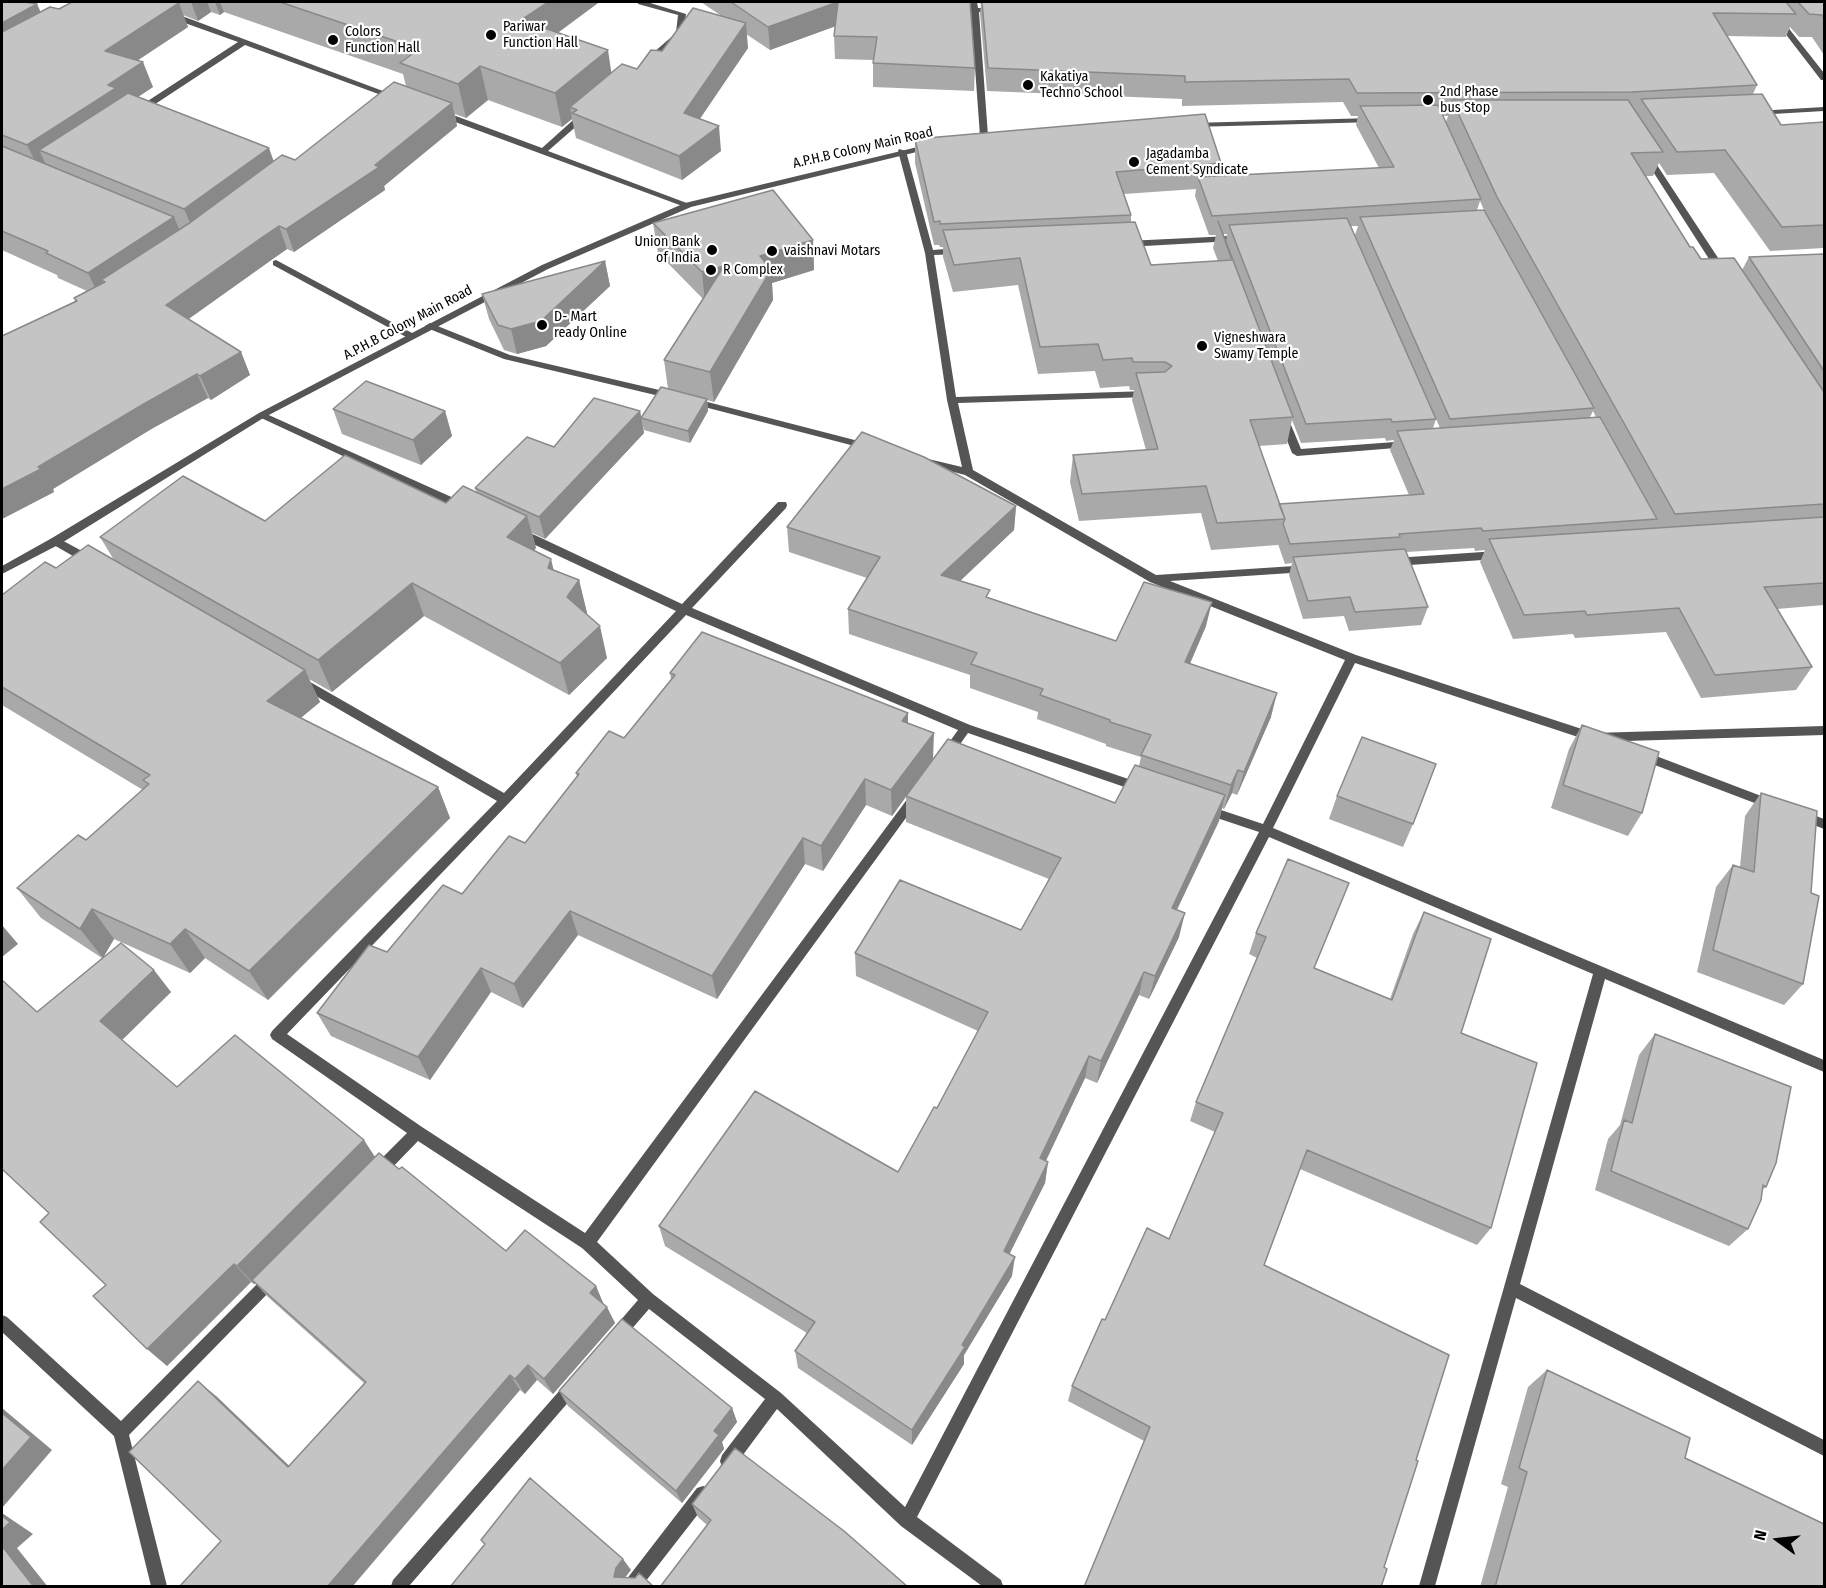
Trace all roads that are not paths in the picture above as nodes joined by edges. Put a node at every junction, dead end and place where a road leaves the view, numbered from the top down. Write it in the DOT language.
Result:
graph roads {
  1 [pos="641,2"];
  2 [pos="1765,2"];
  3 [pos="975,6"];
  4 [pos="1010,9"];
  5 [pos="940,10"];
  6 [pos="167,14"];
  7 [pos="244,42"];
  8 [pos="643,65"];
  9 [pos="1824,78"];
  10 [pos="391,96"];
  11 [pos="401,99"];
  12 [pos="381,102"];
  13 [pos="1824,109"];
  14 [pos="434,111"];
  15 [pos="588,112"];
  16 [pos="1742,113"];
  17 [pos="128,118"];
  18 [pos="1378,120"];
  19 [pos="1178,126"];
  20 [pos="995,135"];
  21 [pos="984,136"];
  22 [pos="972,138"];
  23 [pos="937,145"];
  24 [pos="1642,147"];
  25 [pos="543,151"];
  26 [pos="902,151"];
  27 [pos="688,205"];
  28 [pos="1240,238"];
  29 [pos="1217,240"];
  30 [pos="1113,244"];
  31 [pos="963,251"];
  32 [pos="1221,251"];
  33 [pos="929,253"];
  34 [pos="276,263"];
  35 [pos="1733,270"];
  36 [pos="1722,271"];
  37 [pos="1728,281"];
  38 [pos="430,326"];
  39 [pos="411,336"];
  40 [pos="1161,394"];
  41 [pos="952,400"];
  42 [pos="1280,408"];
  43 [pos="262,415"];
  44 [pos="1415,443"];
  45 [pos="876,448"];
  46 [pos="910,457"];
  47 [pos="968,472"];
  48 [pos="782,504"];
  49 [pos="479,515"];
  50 [pos="512,530"];
  51 [pos="56,541"];
  52 [pos="1506,555"];
  53 [pos="1389,563"];
  54 [pos="97,564"];
  55 [pos="1318,567"];
  56 [pos="2,570"];
  57 [pos="1154,579"];
  58 [pos="685,610"];
  59 [pos="1352,658"];
  60 [pos="291,676"];
  61 [pos="966,728"];
  62 [pos="1824,730"];
  63 [pos="1592,736"];
  64 [pos="938,766"];
  65 [pos="924,785"];
  66 [pos="1155,792"];
  67 [pos="505,800"];
  68 [pos="1188,804"];
  69 [pos="1824,824"];
  70 [pos="1266,830"];
  71 [pos="1600,973"];
  72 [pos="1824,1066"];
  73 [pos="417,1132"];
  74 [pos="368,1182"];
  75 [pos="587,1243"];
  76 [pos="285,1266"];
  77 [pos="1511,1288"];
  78 [pos="648,1299"];
  79 [pos="2,1322"];
  80 [pos="609,1344"];
  81 [pos="586,1371"];
  82 [pos="776,1398"];
  83 [pos="121,1432"];
  84 [pos="1824,1448"];
  85 [pos="907,1520"];
  86 [pos="159,1587"];
  87 [pos="399,1587"];
  88 [pos="632,1587"];
  89 [pos="994,1587"];
  90 [pos="1427,1587"];
  1 -- 8 [label="street"];
  2 -- 9 [label="street"];
  3 -- 4 [label="street"];
  3 -- 5 [label="street"];
  3 -- 21 [label="street"];
  6 -- 7 [label="street"];
  7 -- 10 [label="street"];
  7 -- 17 [label="street"];
  10 -- 11 [label="street"];
  10 -- 12 [label="street"];
  13 -- 16 [label="street"];
  14 -- 25 [label="street"];
  15 -- 25 [label="street"];
  18 -- 19 [label="street"];
  20 -- 21 [label="street"];
  21 -- 22 [label="street"];
  23 -- 26 [label="street, A.P.H.B Colony Main Road"];
  24 -- 36 [label="street"];
  25 -- 27 [label="street"];
  26 -- 27 [label="street, A.P.H.B Colony Main Road"];
  26 -- 33 [label="street"];
  27 -- 38 [label="street, A.P.H.B Colony Main Road"];
  28 -- 29 [label="street"];
  29 -- 30 [label="street"];
  29 -- 32 [label="street"];
  31 -- 33 [label="street"];
  33 -- 41 [label="street"];
  34 -- 39 [label="street"];
  35 -- 36 [label="street"];
  36 -- 37 [label="street"];
  38 -- 39 [label="street, A.P.H.B Colony Main Road"];
  38 -- 45 [label="street"];
  39 -- 43 [label="street, A.P.H.B Colony Main Road"];
  40 -- 41 [label="street"];
  41 -- 47 [label="street"];
  42 -- 44 [label="street"];
  43 -- 49 [label="street"];
  43 -- 51 [label="street, A.P.H.B Colony Main Road"];
  46 -- 47 [label="street"];
  47 -- 57 [label="street"];
  48 -- 58 [label="street"];
  50 -- 58 [label="street"];
  51 -- 54 [label="street"];
  51 -- 56 [label="street, A.P.H.B Colony Main Road"];
  52 -- 53 [label="street"];
  55 -- 57 [label="street"];
  57 -- 59 [label="street"];
  58 -- 61 [label="street"];
  58 -- 67 [label="street"];
  59 -- 63 [label="street"];
  59 -- 70 [label="street"];
  60 -- 67 [label="street"];
  61 -- 64 [label="street"];
  61 -- 66 [label="street"];
  62 -- 63 [label="street"];
  63 -- 69 [label="street"];
  65 -- 75 [label="street"];
  67 -- 73 [label="street"];
  68 -- 70 [label="street"];
  70 -- 71 [label="street"];
  70 -- 85 [label="street"];
  71 -- 72 [label="street"];
  71 -- 77 [label="street"];
  73 -- 74 [label="street"];
  73 -- 75 [label="street"];
  75 -- 78 [label="street"];
  76 -- 83 [label="street"];
  77 -- 84 [label="street"];
  77 -- 90 [label="street"];
  78 -- 80 [label="street"];
  78 -- 82 [label="street"];
  79 -- 83 [label="street"];
  81 -- 87 [label="street"];
  82 -- 85 [label="street"];
  82 -- 88 [label="street"];
  83 -- 86 [label="street"];
  85 -- 89 [label="street"];
}
